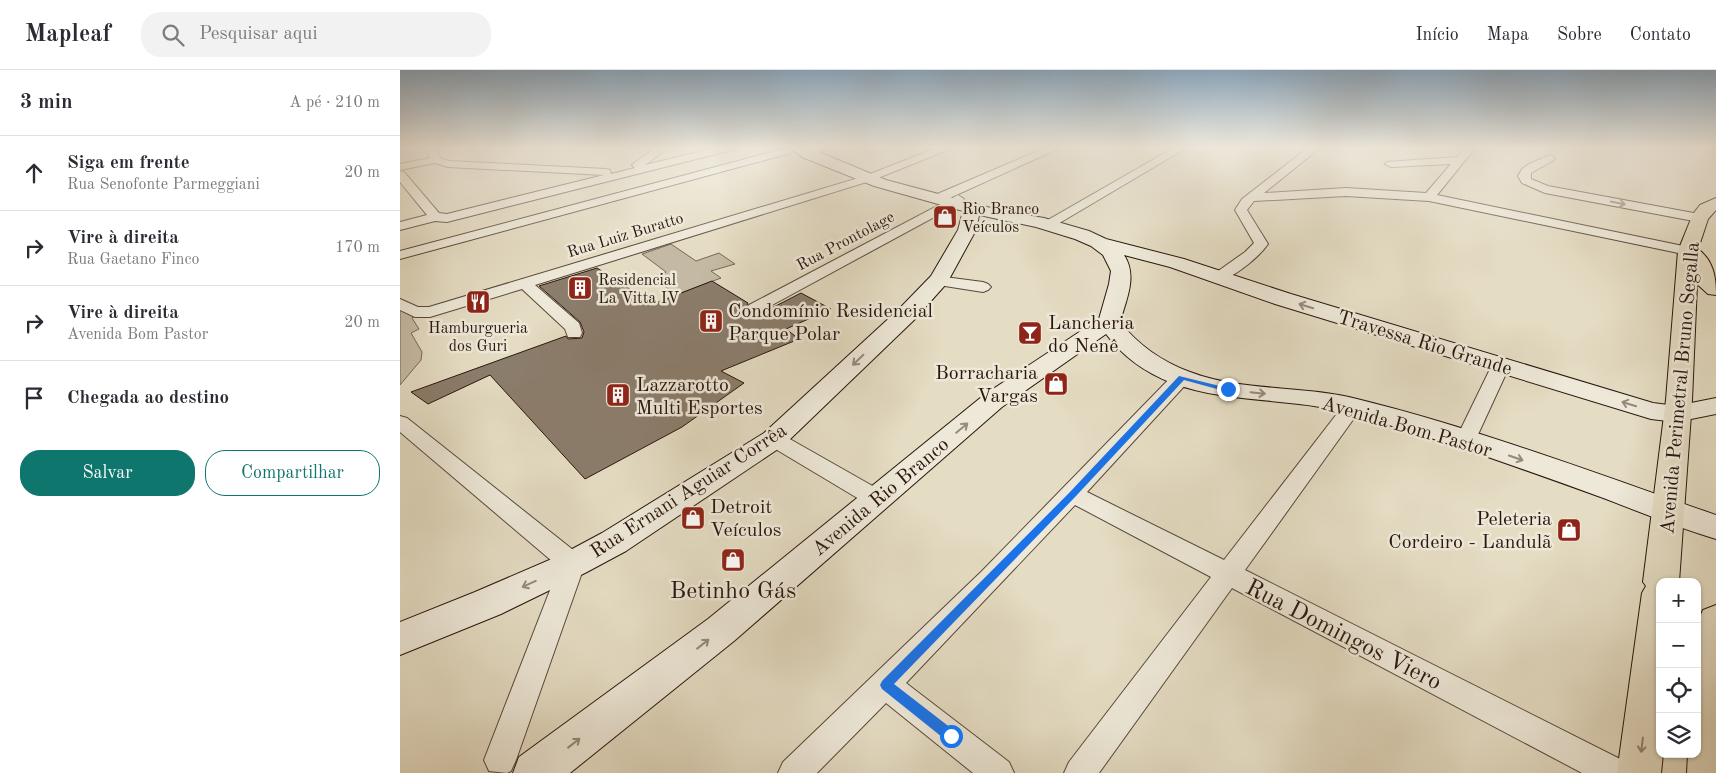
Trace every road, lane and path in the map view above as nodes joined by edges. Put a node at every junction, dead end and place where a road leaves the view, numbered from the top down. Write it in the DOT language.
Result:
graph roads {
  1 [pos="405,180"];
  2 [pos="599,180"];
  3 [pos="681,180"];
  4 [pos="866,180"];
  5 [pos="873,180"];
  6 [pos="995,180"];
  7 [pos="1120,180"];
  8 [pos="1274,180"];
  9 [pos="1444,180"];
  10 [pos="1526,180"];
  11 [pos="870,181"];
  12 [pos="1570,194"];
  13 [pos="1430,197"];
  14 [pos="1251,198"];
  15 [pos="1716,203"];
  16 [pos="950,204"];
  17 [pos="435,217"];
  18 [pos="1699,218"];
  19 [pos="1038,222"];
  20 [pos="1555,224"];
  21 [pos="400,226"];
  22 [pos="1098,242"];
  23 [pos="1687,254"];
  24 [pos="400,255"];
  25 [pos="1177,263"];
  26 [pos="1121,272"];
  27 [pos="1218,277"];
  28 [pos="937,281"];
  29 [pos="524,283"];
  30 [pos="983,288"];
  31 [pos="1716,289"];
  32 [pos="400,304"];
  33 [pos="755,308"];
  34 [pos="1109,322"];
  35 [pos="574,333"];
  36 [pos="1501,365"];
  37 [pos="1182,377"];
  38 [pos="1353,406"];
  39 [pos="1716,406"];
  40 [pos="1676,414"];
  41 [pos="400,422"];
  42 [pos="774,439"];
  43 [pos="1465,441"];
  44 [pos="1073,494"];
  45 [pos="877,499"];
  46 [pos="1669,510"];
  47 [pos="1716,527"];
  48 [pos="573,564"];
  49 [pos="1227,573"];
  50 [pos="1661,578"];
  51 [pos="1716,621"];
  52 [pos="1656,623"];
  53 [pos="400,639"];
  54 [pos="886,685"];
  55 [pos="1715,698"];
  56 [pos="500,760"];
  57 [pos="535,773"];
  58 [pos="794,773"];
  59 [pos="998,773"];
  60 [pos="1080,773"];
  61 [pos="1615,773"];
  62 [pos="1639,773"];
  63 [pos="1709,773"];
  1 -- 17 [label="street"];
  2 -- 17 [label="street"];
  3 -- 24 [label="street"];
  4 -- 11 [label="main road"];
  5 -- 11 [label="street, Rua Luiz Buratto"];
  6 -- 16 [label="street, Rua Prontolage"];
  7 -- 19 [label="street"];
  8 -- 14 [label="street"];
  9 -- 13 [label="street"];
  10 -- 12 [label="street"];
  11 -- 16 [label="main road"];
  11 -- 29 [label="street, Rua Luiz Buratto"];
  12 -- 18 [label="street, one-way"];
  12 -- 20 [label="street"];
  13 -- 14 [label="street"];
  13 -- 20 [label="street"];
  14 -- 27 [label="street"];
  15 -- 18 [label="highway, Avenida Perimetral Bruno Segalla"];
  16 -- 19 [label="main road"];
  16 -- 19 [label="main road"];
  16 -- 28 [label="main road, Rua Ernani Aguiar Corrêa"];
  16 -- 33 [label="street, Rua Prontolage"];
  17 -- 21 [label="street"];
  18 -- 23 [label="highway, Avenida Perimetral Bruno Segalla"];
  19 -- 22 [label="main road"];
  20 -- 23 [label="street"];
  22 -- 25 [label="main road, Travessa Rio Grande"];
  22 -- 26 [label="main road"];
  23 -- 31 [label="highway"];
  23 -- 40 [label="highway, Avenida Perimetral Bruno Segalla"];
  25 -- 26 [label="main road, Travessa Rio Grande"];
  25 -- 27 [label="main road, Travessa Rio Grande"];
  26 -- 34 [label="main road"];
  36 -- 27 [label="main road, Travessa Rio Grande, one-way"];
  28 -- 30 [label="street"];
  28 -- 42 [label="main road, Rua Ernani Aguiar Corrêa, one-way"];
  29 -- 32 [label="street, Rua Luiz Buratto"];
  29 -- 35 [label="street"];
  34 -- 37 [label="main road, Avenida Bom Pastor"];
  45 -- 34 [label="main road, Avenida Rio Branco, one-way"];
  40 -- 36 [label="main road, Travessa Rio Grande, one-way"];
  36 -- 43 [label="street"];
  37 -- 38 [label="main road, Avenida Bom Pastor, one-way"];
  37 -- 44 [label="street"];
  38 -- 43 [label="main road, Avenida Bom Pastor"];
  38 -- 49 [label="street"];
  39 -- 40 [label="main road, Travessa Rio Grande"];
  40 -- 46 [label="highway, Avenida Perimetral Bruno Segalla"];
  41 -- 48 [label="street"];
  42 -- 45 [label="street"];
  42 -- 48 [label="main road, Rua Ernani Aguiar Corrêa"];
  43 -- 46 [label="main road, Avenida Bom Pastor, one-way"];
  44 -- 49 [label="street, Rua Domingos Viero"];
  44 -- 54 [label="street"];
  57 -- 45 [label="main road, Avenida Rio Branco, one-way"];
  46 -- 47 [label="main road, Avenida Bom Pastor"];
  46 -- 50 [label="highway, Avenida Perimetral Bruno Segalla"];
  48 -- 53 [label="main road, Rua Ernani Aguiar Corrêa, one-way"];
  48 -- 56 [label="street"];
  49 -- 60 [label="street"];
  49 -- 61 [label="street, Rua Domingos Viero"];
  51 -- 55 [label="highway"];
  52 -- 62 [label="highway, one-way"];
  54 -- 58 [label="street"];
  54 -- 59 [label="street"];
  55 -- 63 [label="highway"];
}
